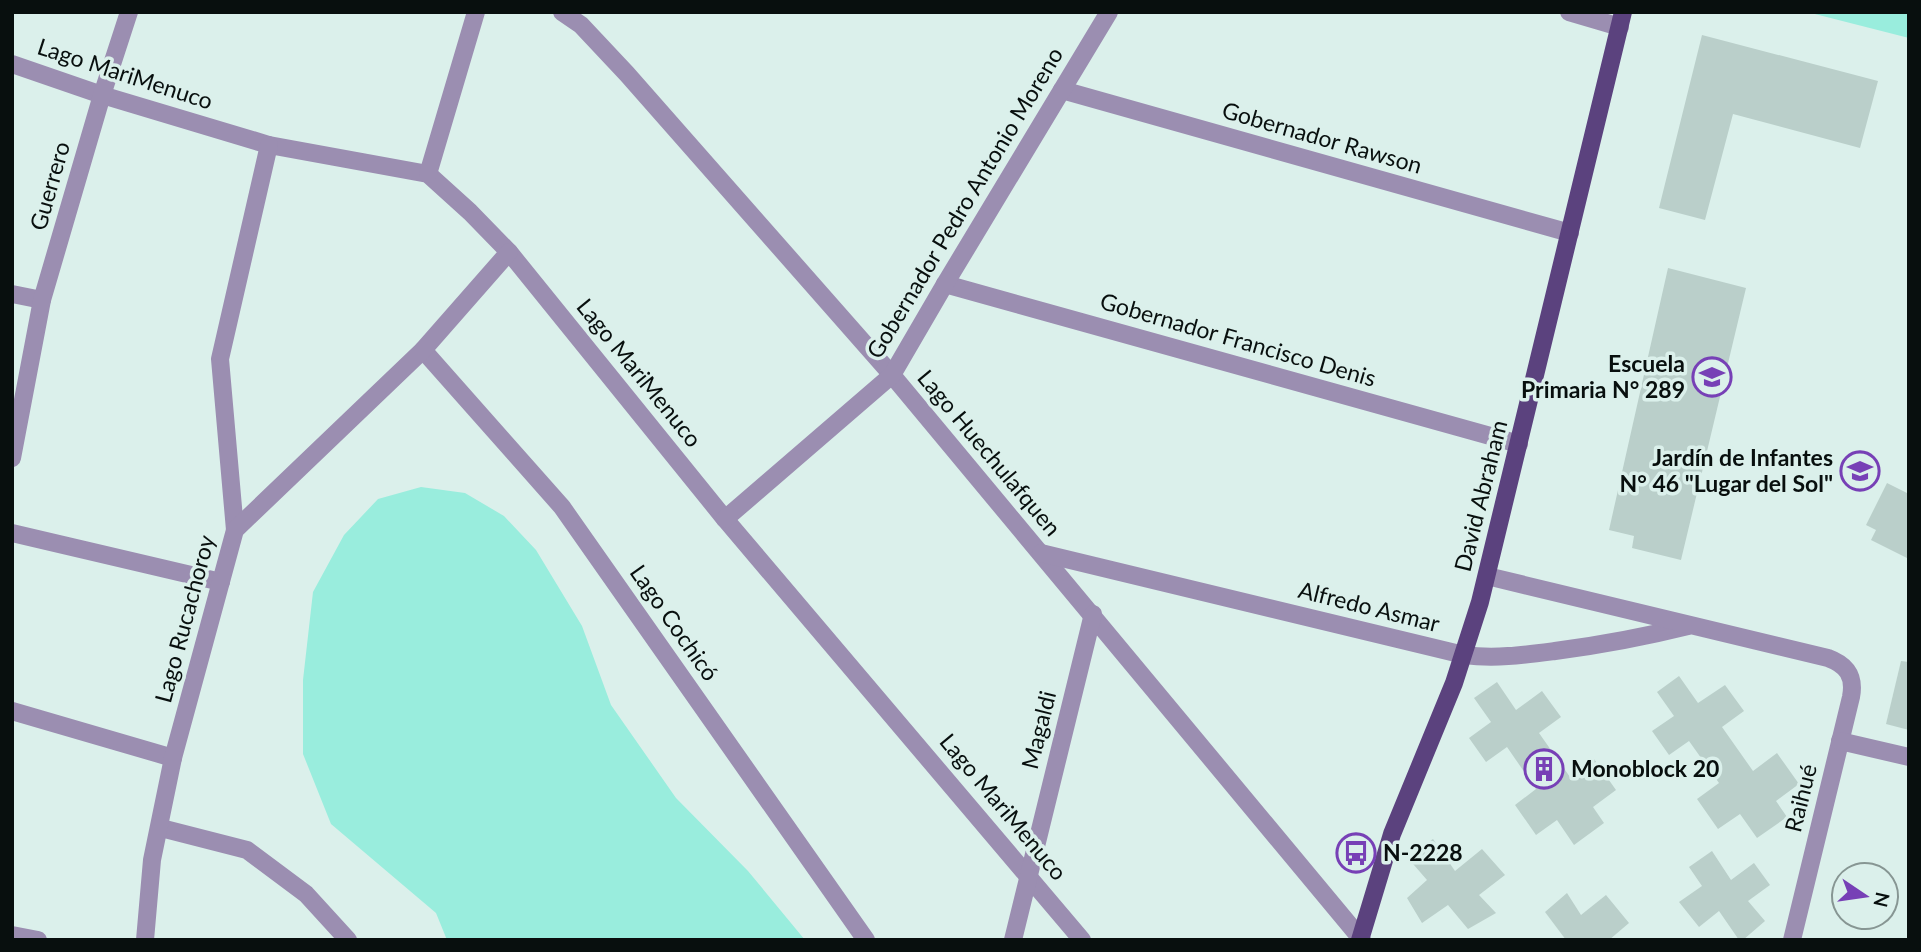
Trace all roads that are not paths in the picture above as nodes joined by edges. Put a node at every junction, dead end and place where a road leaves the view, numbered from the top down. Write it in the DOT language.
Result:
graph roads {
  1 [pos="129,12"];
  2 [pos="476,12"];
  3 [pos="562,12"];
  4 [pos="1109,12"];
  5 [pos="1569,12"];
  6 [pos="1622,19"];
  7 [pos="12,64"];
  8 [pos="1062,90"];
  9 [pos="102,95"];
  10 [pos="270,145"];
  11 [pos="428,174"];
  12 [pos="1570,233"];
  13 [pos="509,252"];
  14 [pos="945,284"];
  15 [pos="12,293"];
  16 [pos="42,300"];
  17 [pos="423,350"];
  18 [pos="892,375"];
  19 [pos="1519,444"];
  20 [pos="12,458"];
  21 [pos="725,519"];
  22 [pos="235,530"];
  23 [pos="12,533"];
  24 [pos="1041,554"];
  25 [pos="1487,576"];
  26 [pos="221,582"];
  27 [pos="1093,614"];
  28 [pos="1688,626"];
  29 [pos="1464,655"];
  30 [pos="1847,669"];
  31 [pos="12,711"];
  32 [pos="1840,741"];
  33 [pos="1909,757"];
  34 [pos="173,758"];
  35 [pos="161,828"];
  36 [pos="1029,874"];
  37 [pos="12,934"];
  38 [pos="38,940"];
  39 [pos="145,940"];
  40 [pos="348,940"];
  41 [pos="866,940"];
  42 [pos="1013,940"];
  43 [pos="1083,940"];
  44 [pos="1361,940"];
  45 [pos="1793,940"];
  1 -- 9 [label="street, Guerrero"];
  2 -- 11 [label="street"];
  3 -- 18 [label="street, Lago Huechulafquen"];
  4 -- 8 [label="street, Gobernador Pedro Antonio Moreno"];
  5 -- 6 [label="street"];
  6 -- 12 [label="main road, David Abraham"];
  7 -- 9 [label="street, Lago MariMenuco"];
  8 -- 12 [label="street, Gobernador Rawson"];
  8 -- 14 [label="street, Gobernador Pedro Antonio Moreno"];
  9 -- 10 [label="street, Lago MariMenuco"];
  9 -- 16 [label="street, Guerrero"];
  10 -- 11 [label="street, Lago MariMenuco"];
  10 -- 22 [label="street"];
  11 -- 13 [label="street, Lago MariMenuco"];
  12 -- 19 [label="main road, David Abraham"];
  13 -- 17 [label="street, Lago Rucachoroy"];
  13 -- 21 [label="street, Lago MariMenuco"];
  14 -- 18 [label="street, Gobernador Pedro Antonio Moreno"];
  14 -- 19 [label="street, Gobernador Francisco Denis"];
  15 -- 16 [label="street"];
  16 -- 20 [label="street, Guerrero"];
  17 -- 22 [label="street, Lago Rucachoroy"];
  17 -- 41 [label="street, Lago Cochicó"];
  18 -- 21 [label="street, Gobernador Pedro Antonio Moreno"];
  18 -- 24 [label="street, Lago Huechulafquen"];
  19 -- 25 [label="main road, David Abraham"];
  21 -- 36 [label="street, Lago MariMenuco"];
  22 -- 26 [label="street, Lago Rucachoroy"];
  23 -- 26 [label="street"];
  24 -- 27 [label="street, Lago Huechulafquen"];
  24 -- 29 [label="street, Alfredo Asmar"];
  25 -- 28 [label="street, Alfredo Asmar"];
  25 -- 29 [label="main road, David Abraham"];
  26 -- 34 [label="street, Lago Rucachoroy"];
  27 -- 36 [label="street, Magaldi"];
  27 -- 44 [label="street, Lago Huechulafquen"];
  28 -- 29 [label="street, Alfredo Asmar"];
  28 -- 30 [label="street, Alfredo Asmar"];
  29 -- 44 [label="main road, David Abraham"];
  30 -- 32 [label="street, Raihué"];
  31 -- 34 [label="street"];
  32 -- 33 [label="street"];
  32 -- 45 [label="street, Raihué"];
  34 -- 35 [label="street, Lago Rucachoroy"];
  35 -- 39 [label="street, Lago Rucachoroy"];
  35 -- 40 [label="street"];
  36 -- 42 [label="street, Magaldi"];
  36 -- 43 [label="street, Lago MariMenuco"];
  37 -- 38 [label="street"];
}
